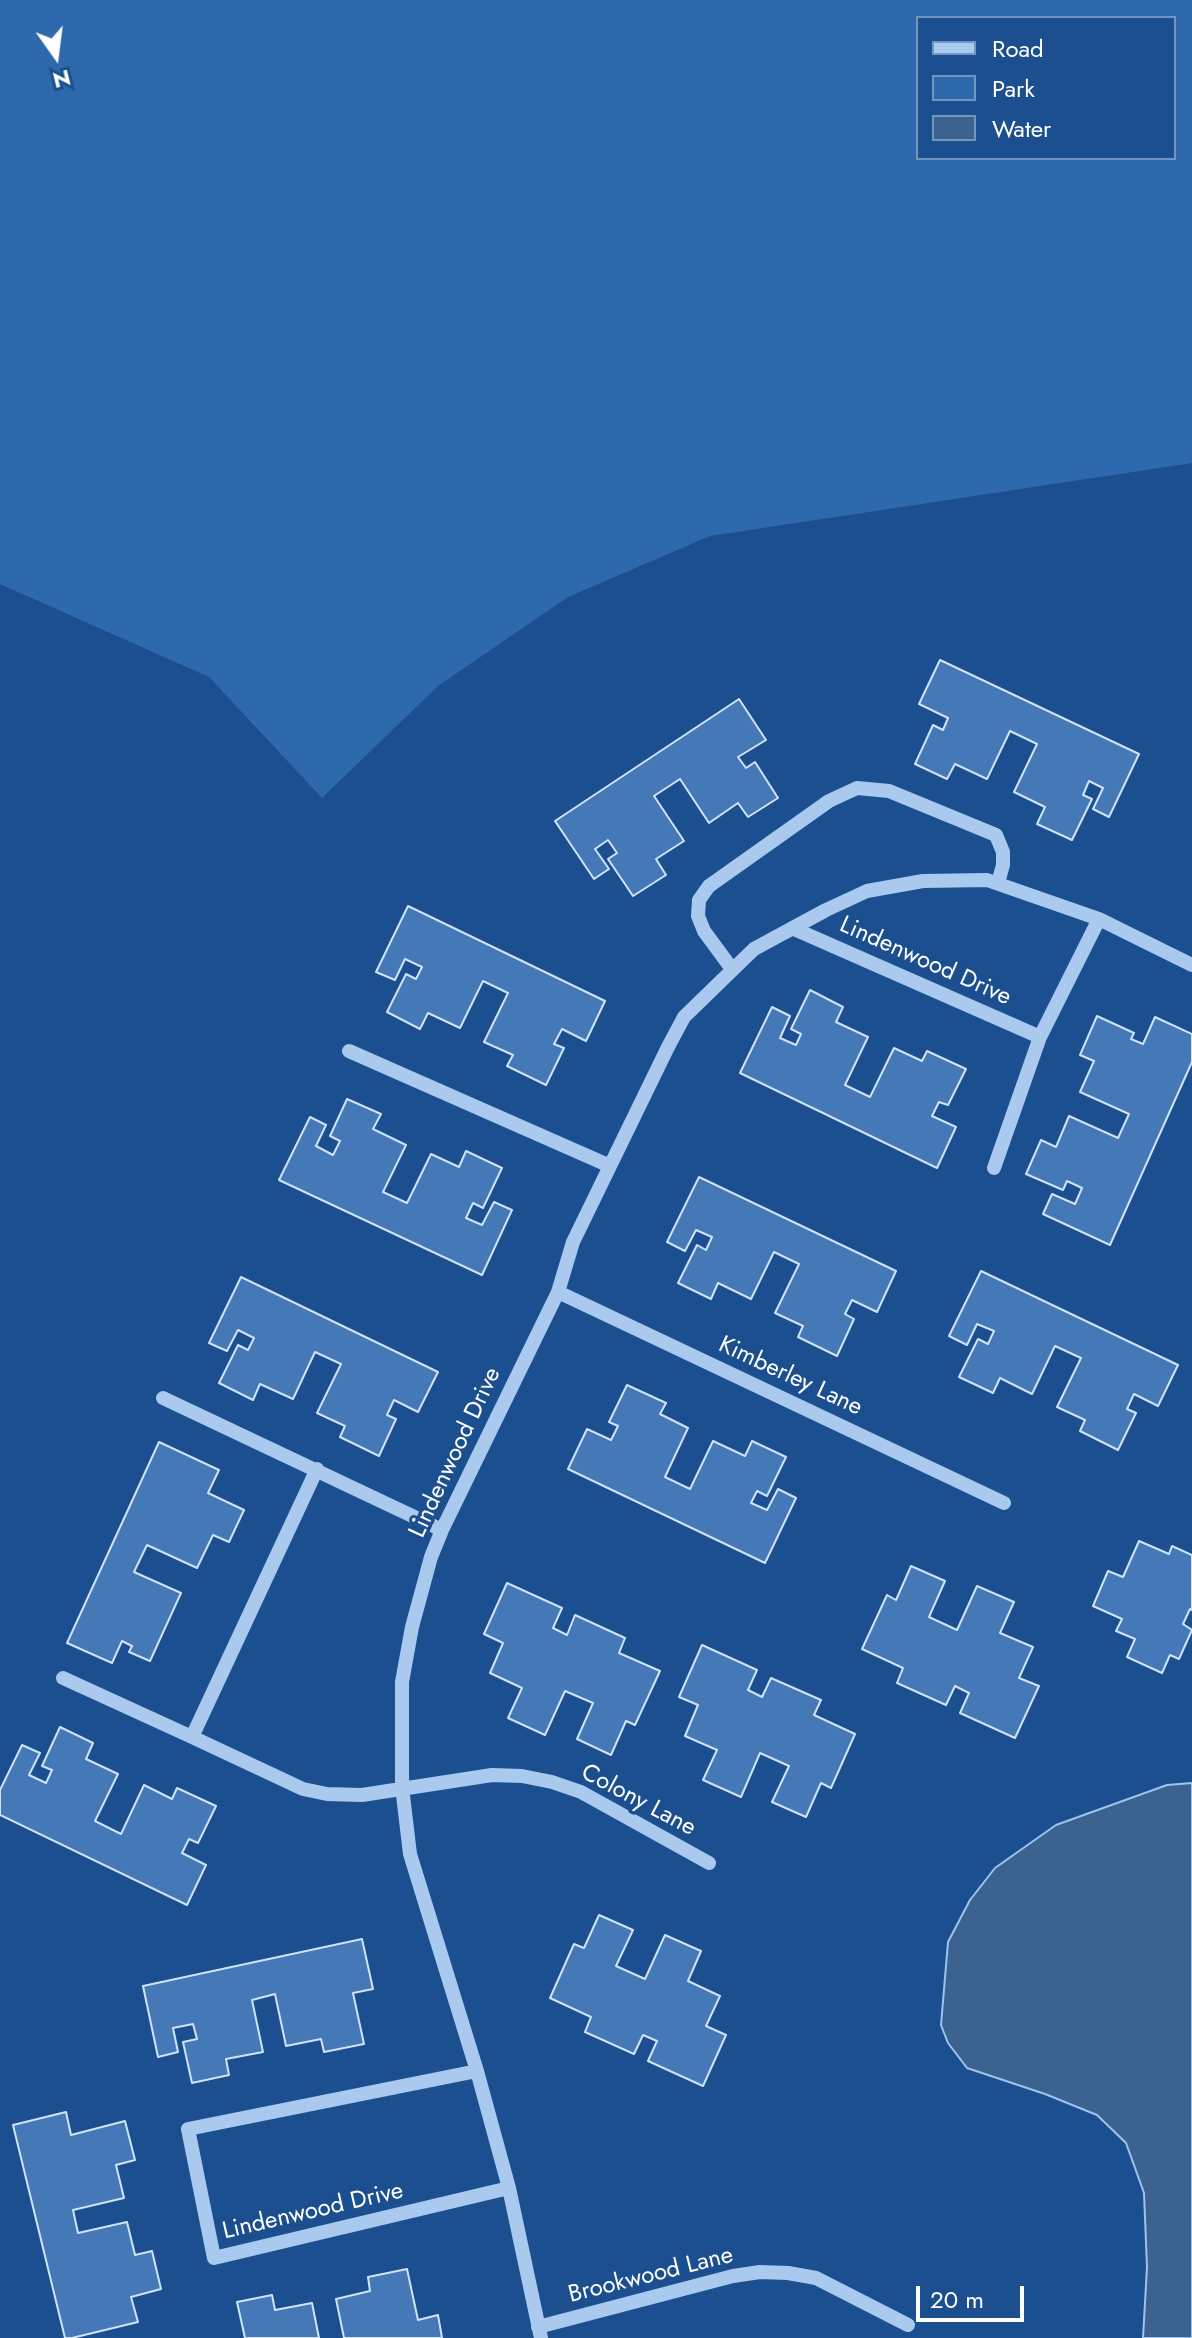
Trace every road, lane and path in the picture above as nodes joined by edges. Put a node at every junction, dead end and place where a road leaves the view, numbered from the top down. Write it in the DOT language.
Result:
graph roads {
  1 [pos="998,883"];
  2 [pos="1099,919"];
  3 [pos="792,928"];
  4 [pos="1192,965"];
  5 [pos="732,969"];
  6 [pos="1040,1037"];
  7 [pos="349,1051"];
  8 [pos="610,1166"];
  9 [pos="994,1168"];
  10 [pos="558,1292"];
  11 [pos="163,1398"];
  12 [pos="317,1469"];
  13 [pos="1004,1503"];
  14 [pos="442,1530"];
  15 [pos="63,1678"];
  16 [pos="192,1737"];
  17 [pos="402,1787"];
  18 [pos="709,1863"];
  19 [pos="477,2071"];
  20 [pos="509,2188"];
  21 [pos="908,2325"];
  22 [pos="540,2332"];
  1 -- 2 [label="street, Lindenwood Drive"];
  1 -- 3 [label="street, Lindenwood Drive"];
  1 -- 5 [label="street"];
  2 -- 4 [label="street, Lindenwood Drive"];
  2 -- 6 [label="street"];
  3 -- 5 [label="street, Lindenwood Drive"];
  3 -- 6 [label="street, Lindenwood Drive"];
  5 -- 8 [label="street, Lindenwood Drive"];
  6 -- 9 [label="street"];
  7 -- 8 [label="street"];
  8 -- 10 [label="street, Lindenwood Drive"];
  10 -- 13 [label="street, Kimberley Lane"];
  10 -- 14 [label="street, Lindenwood Drive"];
  11 -- 12 [label="street"];
  12 -- 14 [label="street"];
  12 -- 16 [label="street"];
  14 -- 17 [label="street, Lindenwood Drive"];
  15 -- 16 [label="street, Colony Lane"];
  16 -- 17 [label="street, Colony Lane"];
  17 -- 18 [label="street, Colony Lane"];
  17 -- 19 [label="street, Lindenwood Drive"];
  19 -- 20 [label="street, Lindenwood Drive"];
  19 -- 20 [label="street, Lindenwood Drive"];
  20 -- 22 [label="street, Lindenwood Drive"];
  21 -- 22 [label="street, Brookwood Lane"];
}
